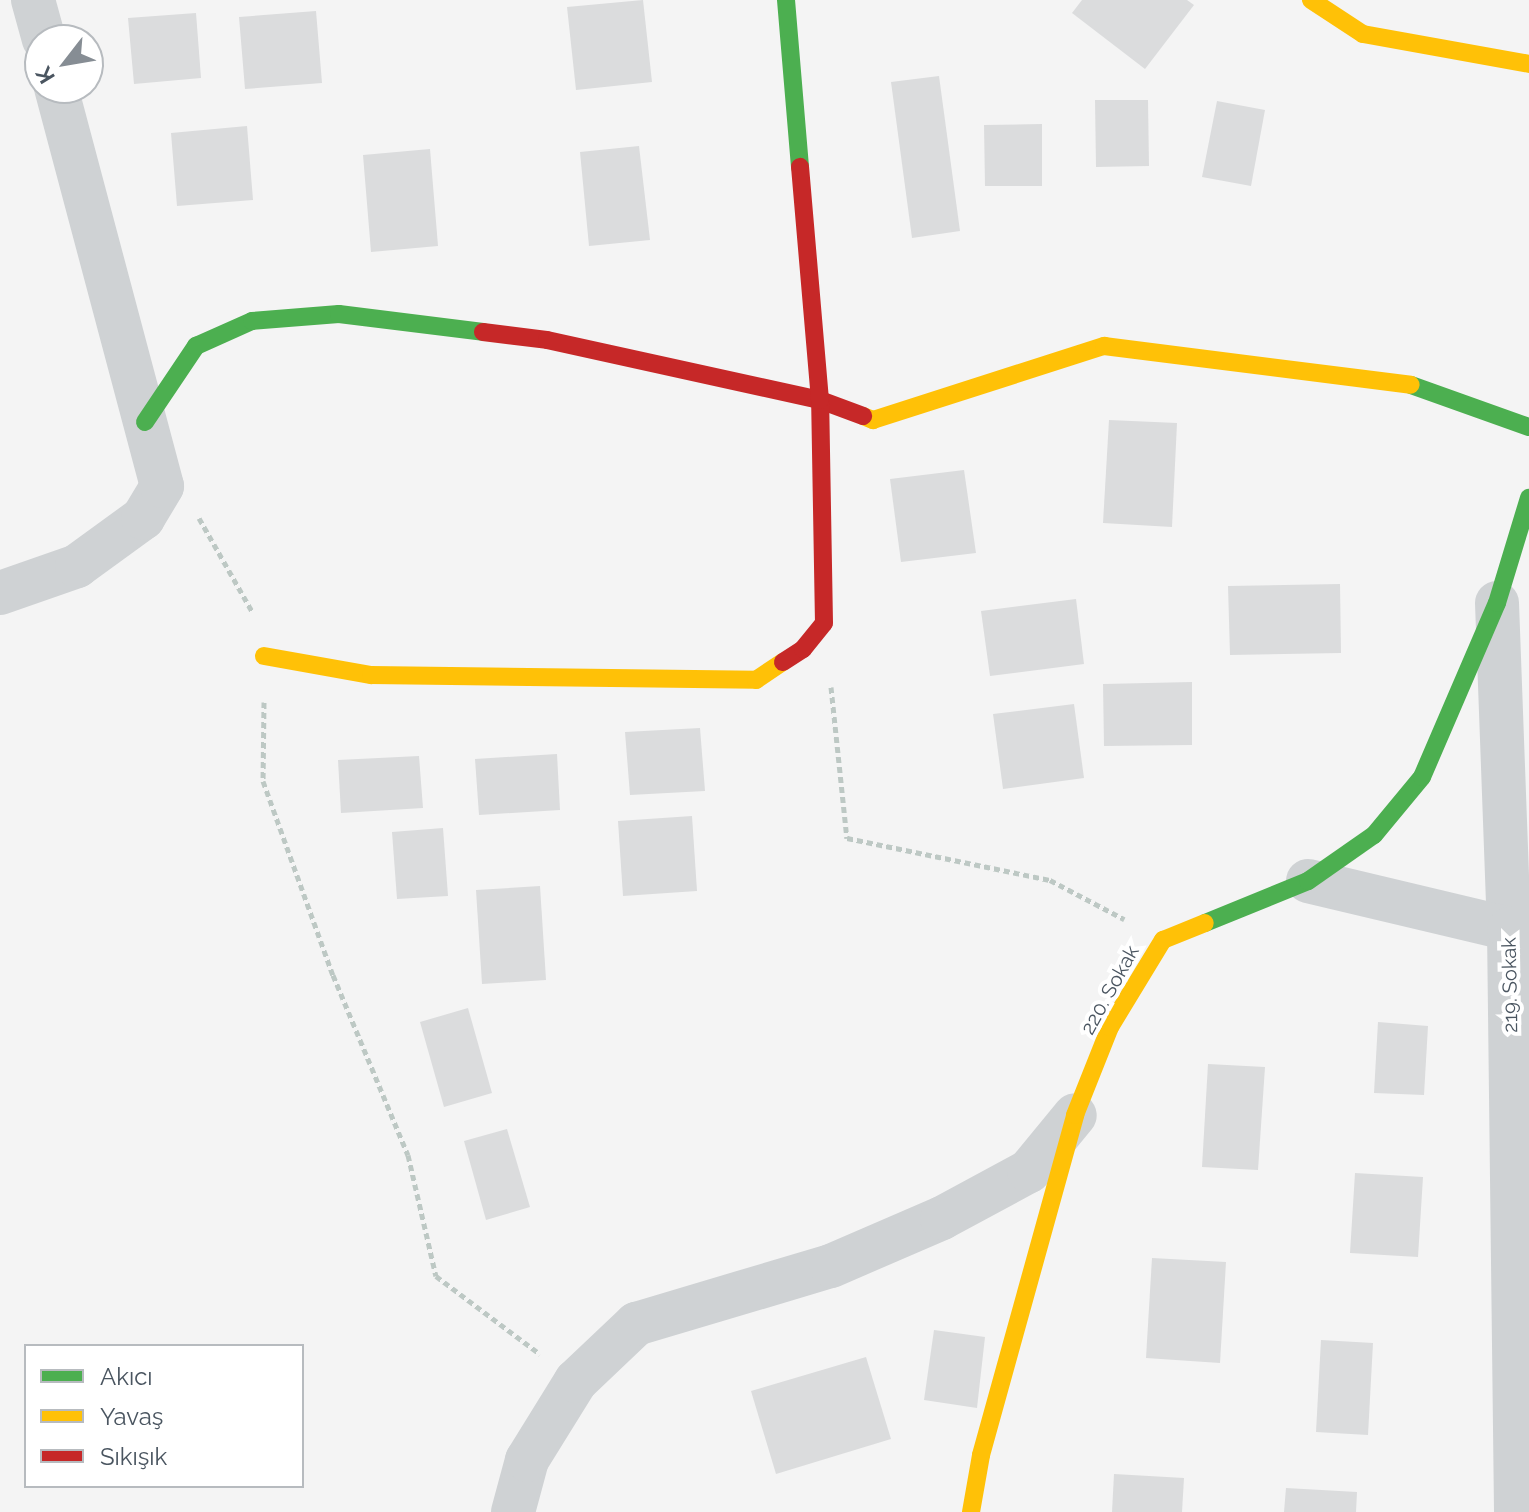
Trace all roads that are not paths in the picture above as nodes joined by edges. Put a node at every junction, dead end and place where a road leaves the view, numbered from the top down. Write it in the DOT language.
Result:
graph roads {
  1 [pos="33,0"];
  2 [pos="786,0"];
  3 [pos="1311,0"];
  4 [pos="40,24"];
  5 [pos="1529,64"];
  6 [pos="60,104"];
  7 [pos="820,400"];
  8 [pos="145,422"];
  9 [pos="1529,427"];
  10 [pos="1529,498"];
  11 [pos="0,593"];
  12 [pos="1497,603"];
  13 [pos="264,656"];
  14 [pos="1308,881"];
  15 [pos="1519,929"];
  16 [pos="1075,1115"];
  17 [pos="513,1512"];
  18 [pos="971,1512"];
  19 [pos="1516,1512"];
  1 -- 4 [label="street"];
  2 -- 7 [label="street"];
  3 -- 5 [label="street"];
  6 -- 8 [label="street"];
  7 -- 8 [label="street"];
  7 -- 9 [label="street"];
  7 -- 13 [label="street"];
  8 -- 11 [label="street"];
  10 -- 12 [label="street, 220. Sokak"];
  12 -- 14 [label="street, 220. Sokak"];
  12 -- 15 [label="street, 219. Sokak"];
  14 -- 15 [label="street"];
  14 -- 16 [label="street, 220. Sokak"];
  15 -- 19 [label="street, 219. Sokak"];
  16 -- 17 [label="street"];
  16 -- 18 [label="street, 220. Sokak"];
}
